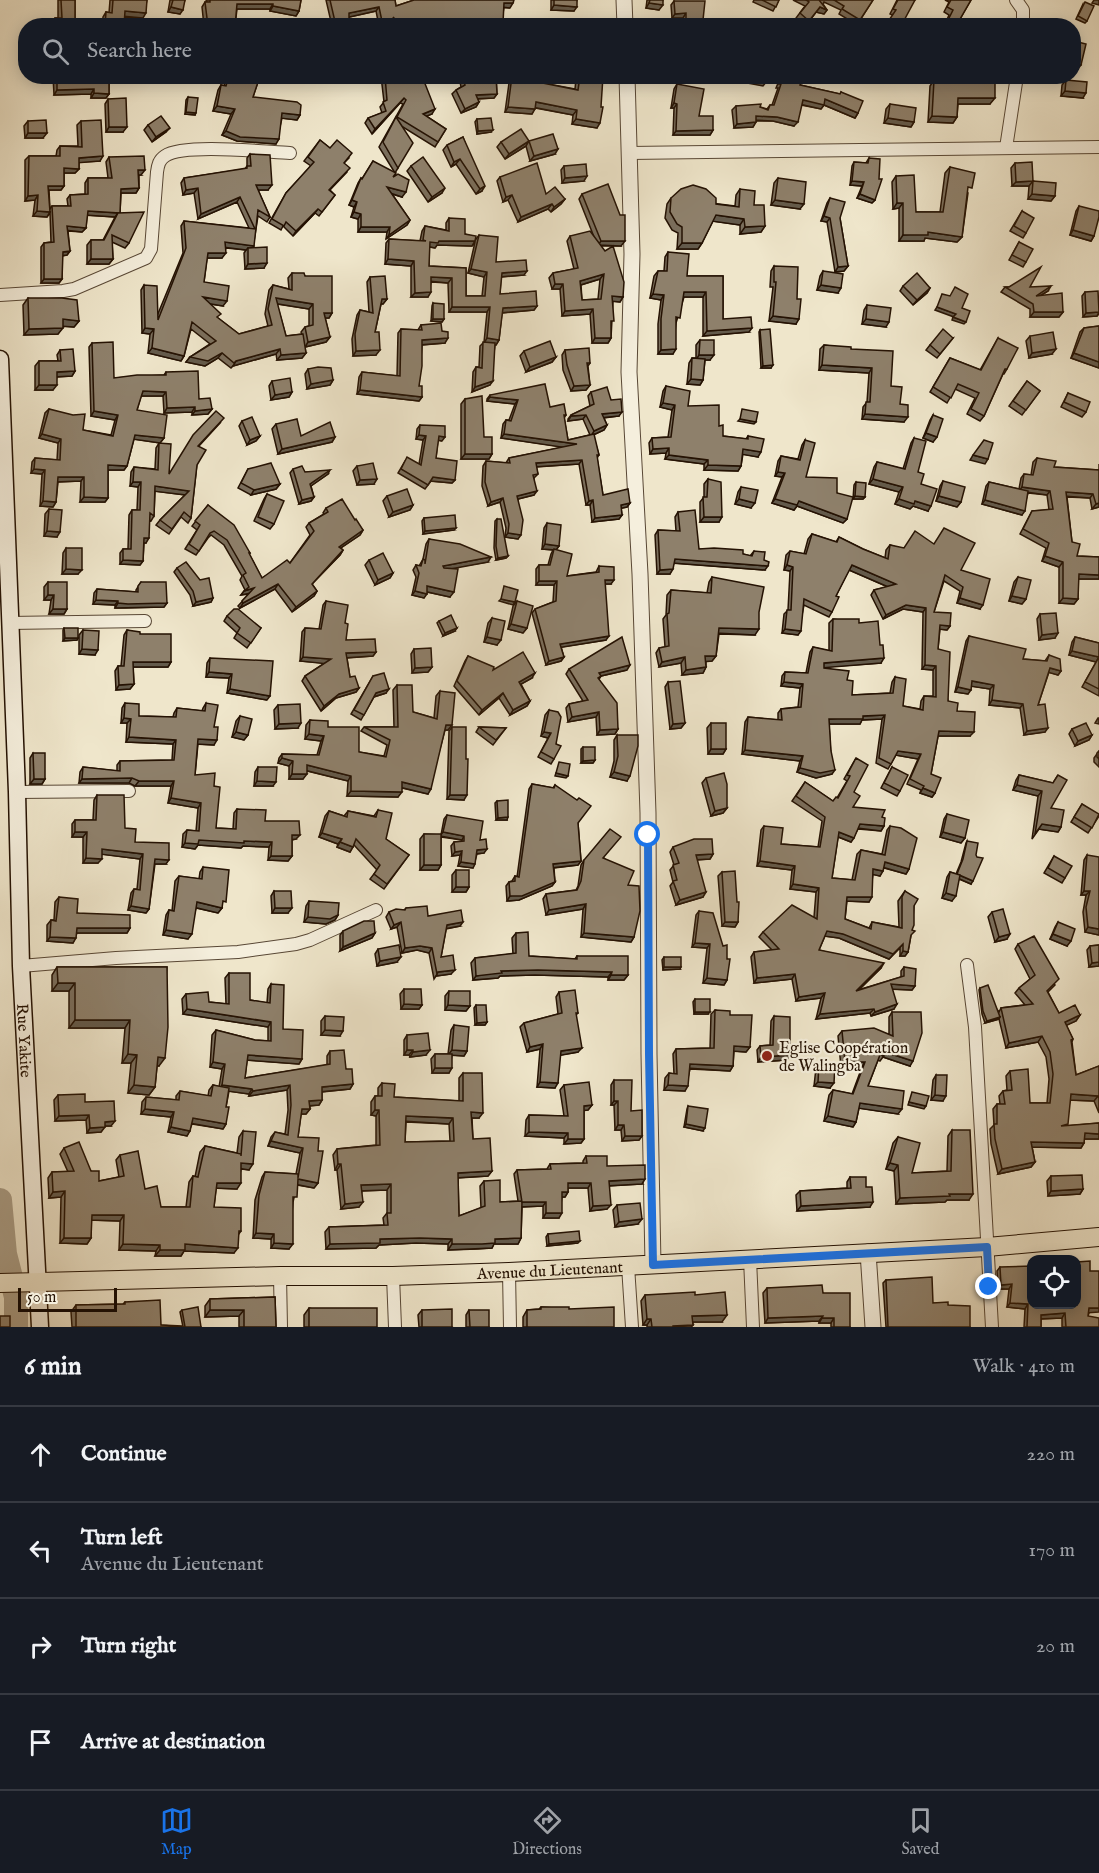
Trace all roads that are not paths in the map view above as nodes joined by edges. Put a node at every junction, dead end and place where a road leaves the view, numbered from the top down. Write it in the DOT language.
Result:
graph roads {
  1 [pos="624,0"];
  2 [pos="1016,0"];
  3 [pos="625,18"];
  4 [pos="1023,18"];
  5 [pos="627,84"];
  6 [pos="1016,84"];
  7 [pos="1099,147"];
  8 [pos="1006,148"];
  9 [pos="290,153"];
  10 [pos="630,153"];
  11 [pos="0,295"];
  12 [pos="0,359"];
  13 [pos="145,621"];
  14 [pos="9,623"];
  15 [pos="129,791"];
  16 [pos="17,792"];
  17 [pos="376,910"];
  18 [pos="967,965"];
  19 [pos="21,966"];
  20 [pos="1099,1237"];
  21 [pos="987,1247"];
  22 [pos="868,1252"];
  23 [pos="750,1259"];
  24 [pos="653,1265"];
  25 [pos="628,1266"];
  26 [pos="509,1272"];
  27 [pos="280,1276"];
  28 [pos="393,1276"];
  29 [pos="34,1282"];
  30 [pos="2,1283"];
  31 [pos="40,1327"];
  32 [pos="281,1327"];
  33 [pos="394,1327"];
  34 [pos="510,1327"];
  35 [pos="632,1327"];
  36 [pos="753,1327"];
  37 [pos="873,1327"];
  38 [pos="992,1327"];
  1 -- 3 [label="street"];
  2 -- 4 [label="street"];
  5 -- 10 [label="street"];
  6 -- 8 [label="street"];
  7 -- 8 [label="street"];
  8 -- 10 [label="street"];
  9 -- 11 [label="street"];
  10 -- 24 [label="street"];
  12 -- 14 [label="main road, Rue Yakite"];
  13 -- 14 [label="street"];
  14 -- 16 [label="main road, Rue Yakite"];
  15 -- 16 [label="street"];
  16 -- 19 [label="main road, Rue Yakite"];
  17 -- 19 [label="street"];
  18 -- 21 [label="street"];
  19 -- 29 [label="main road, Rue Yakite"];
  20 -- 21 [label="main road, Avenue du Lieutenant"];
  21 -- 22 [label="main road, Avenue du Lieutenant"];
  21 -- 38 [label="street"];
  22 -- 23 [label="main road, Avenue du Lieutenant"];
  22 -- 37 [label="street"];
  23 -- 24 [label="main road, Avenue du Lieutenant"];
  23 -- 36 [label="street"];
  24 -- 25 [label="main road, Avenue du Lieutenant"];
  25 -- 26 [label="main road, Avenue du Lieutenant"];
  25 -- 35 [label="street"];
  26 -- 28 [label="main road, Avenue du Lieutenant"];
  26 -- 34 [label="street"];
  27 -- 28 [label="main road, Avenue du Lieutenant"];
  27 -- 29 [label="main road, Avenue du Lieutenant"];
  27 -- 32 [label="street"];
  28 -- 33 [label="street"];
  29 -- 30 [label="main road, Avenue du Lieutenant"];
  29 -- 31 [label="main road, Rue Yakite"];
}
